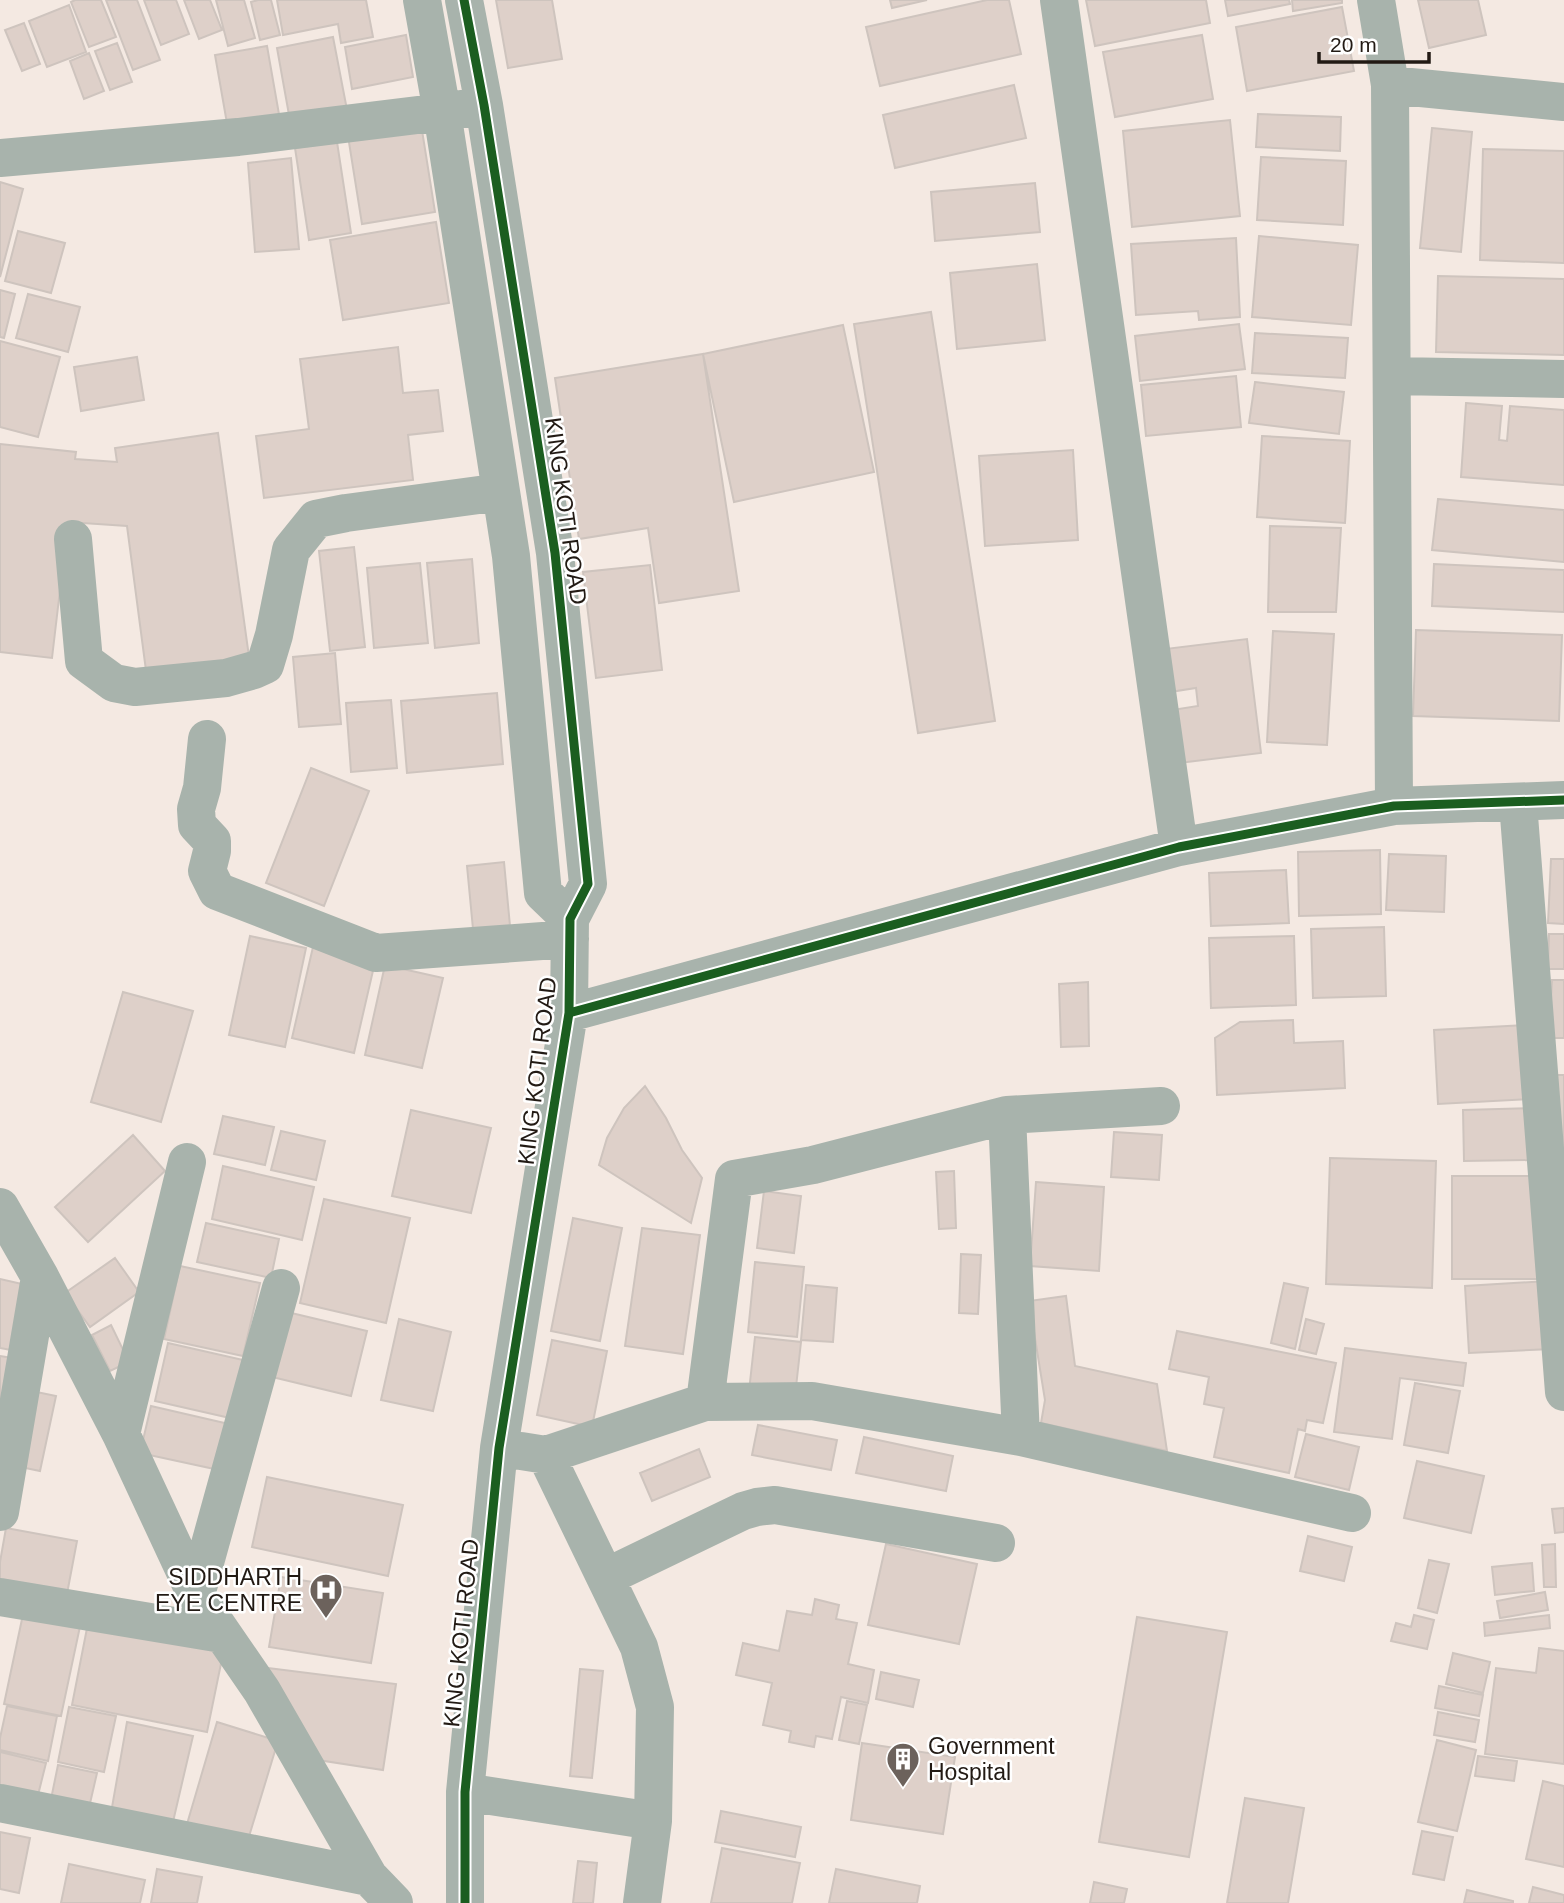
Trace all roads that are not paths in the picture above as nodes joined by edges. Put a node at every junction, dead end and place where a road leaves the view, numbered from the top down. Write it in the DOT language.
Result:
graph roads {
  1 [pos="422,0"];
  2 [pos="464,0"];
  3 [pos="1059,0"];
  4 [pos="1376,0"];
  5 [pos="1390,85"];
  6 [pos="1564,102"];
  7 [pos="484,105"];
  8 [pos="442,113"];
  9 [pos="0,158"];
  10 [pos="1392,376"];
  11 [pos="1564,379"];
  12 [pos="501,492"];
  13 [pos="74,539"];
  14 [pos="207,738"];
  15 [pos="1564,800"];
  16 [pos="1518,803"];
  17 [pos="1394,806"];
  18 [pos="1179,847"];
  19 [pos="570,929"];
  20 [pos="569,1013"];
  21 [pos="1160,1106"];
  22 [pos="1007,1115"];
  23 [pos="187,1161"];
  24 [pos="1,1211"];
  25 [pos="1558,1260"];
  26 [pos="40,1277"];
  27 [pos="281,1288"];
  28 [pos="1564,1392"];
  29 [pos="705,1402"];
  30 [pos="121,1434"];
  31 [pos="1021,1437"];
  32 [pos="499,1448"];
  33 [pos="547,1455"];
  34 [pos="0,1512"];
  35 [pos="1352,1513"];
  36 [pos="996,1543"];
  37 [pos="606,1577"];
  38 [pos="197,1595"];
  39 [pos="0,1597"];
  40 [pos="222,1634"];
  41 [pos="465,1792"];
  42 [pos="0,1803"];
  43 [pos="653,1821"];
  44 [pos="382,1890"];
  45 [pos="465,1903"];
  46 [pos="642,1903"];
  1 -- 8 [label="street"];
  2 -- 7 [label="street, KING KOTI ROAD"];
  3 -- 18 [label="street"];
  4 -- 5 [label="street"];
  5 -- 6 [label="street"];
  5 -- 10 [label="street"];
  7 -- 8 [label="street"];
  7 -- 19 [label="street, KING KOTI ROAD"];
  8 -- 9 [label="street"];
  8 -- 12 [label="street"];
  10 -- 11 [label="street"];
  10 -- 17 [label="street"];
  12 -- 13 [label="street"];
  12 -- 19 [label="street"];
  14 -- 19 [label="street"];
  15 -- 16 [label="street"];
  16 -- 17 [label="street"];
  16 -- 25 [label="street"];
  17 -- 18 [label="street"];
  18 -- 20 [label="street"];
  19 -- 20 [label="street, KING KOTI ROAD"];
  20 -- 32 [label="street, KING KOTI ROAD"];
  21 -- 22 [label="street"];
  22 -- 29 [label="street"];
  22 -- 31 [label="street"];
  23 -- 30 [label="street"];
  24 -- 26 [label="street"];
  25 -- 28 [label="street"];
  26 -- 30 [label="street"];
  26 -- 34 [label="street"];
  27 -- 38 [label="street"];
  29 -- 31 [label="street"];
  29 -- 33 [label="street"];
  30 -- 38 [label="street"];
  31 -- 35 [label="street"];
  32 -- 33 [label="street"];
  32 -- 41 [label="street, KING KOTI ROAD"];
  33 -- 37 [label="street"];
  36 -- 37 [label="street"];
  37 -- 43 [label="street"];
  38 -- 40 [label="street"];
  39 -- 40 [label="street"];
  40 -- 44 [label="street"];
  41 -- 43 [label="street"];
  41 -- 45 [label="street, KING KOTI ROAD"];
  42 -- 44 [label="street"];
  43 -- 46 [label="street"];
}
